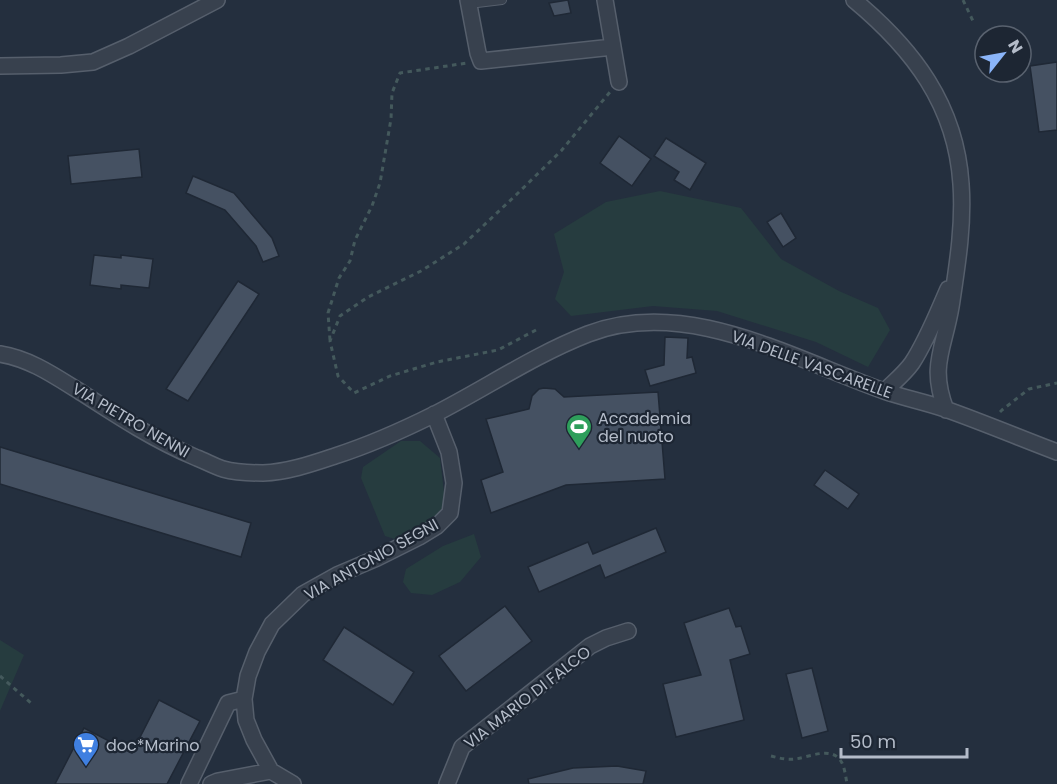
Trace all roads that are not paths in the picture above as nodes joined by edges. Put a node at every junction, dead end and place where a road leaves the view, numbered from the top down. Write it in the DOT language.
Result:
graph roads {
  1 [pos="217,0"];
  2 [pos="502,0"];
  3 [pos="605,0"];
  4 [pos="854,0"];
  5 [pos="469,2"];
  6 [pos="613,47"];
  7 [pos="0,66"];
  8 [pos="619,82"];
  9 [pos="957,267"];
  10 [pos="0,354"];
  11 [pos="885,391"];
  12 [pos="946,410"];
  13 [pos="434,414"];
  14 [pos="1057,452"];
  15 [pos="628,632"];
  16 [pos="244,699"];
  17 [pos="202,759"];
  18 [pos="271,771"];
  19 [pos="218,782"];
  20 [pos="189,784"];
  21 [pos="292,784"];
  22 [pos="447,784"];
  1 -- 7 [label="street"];
  2 -- 5 [label="lane"];
  3 -- 6 [label="street"];
  4 -- 9 [label="street"];
  5 -- 6 [label="street"];
  6 -- 8 [label="street"];
  9 -- 11 [label="street"];
  9 -- 12 [label="street"];
  10 -- 13 [label="street, VIA PIETRO NENNI"];
  11 -- 12 [label="street, VIA DELLE VASCARELLE"];
  11 -- 13 [label="street, VIA DELLE VASCARELLE"];
  12 -- 14 [label="street, VIA DELLE VASCARELLE"];
  13 -- 16 [label="street, VIA ANTONIO SEGNI"];
  15 -- 22 [label="street, VIA MARIO DI FALCO"];
  16 -- 17 [label="street"];
  16 -- 18 [label="street, VIA ANTONIO SEGNI"];
  17 -- 19 [label="street"];
  17 -- 20 [label="street"];
  18 -- 19 [label="street"];
  18 -- 21 [label="street, VIA ANTONIO SEGNI"];
}
